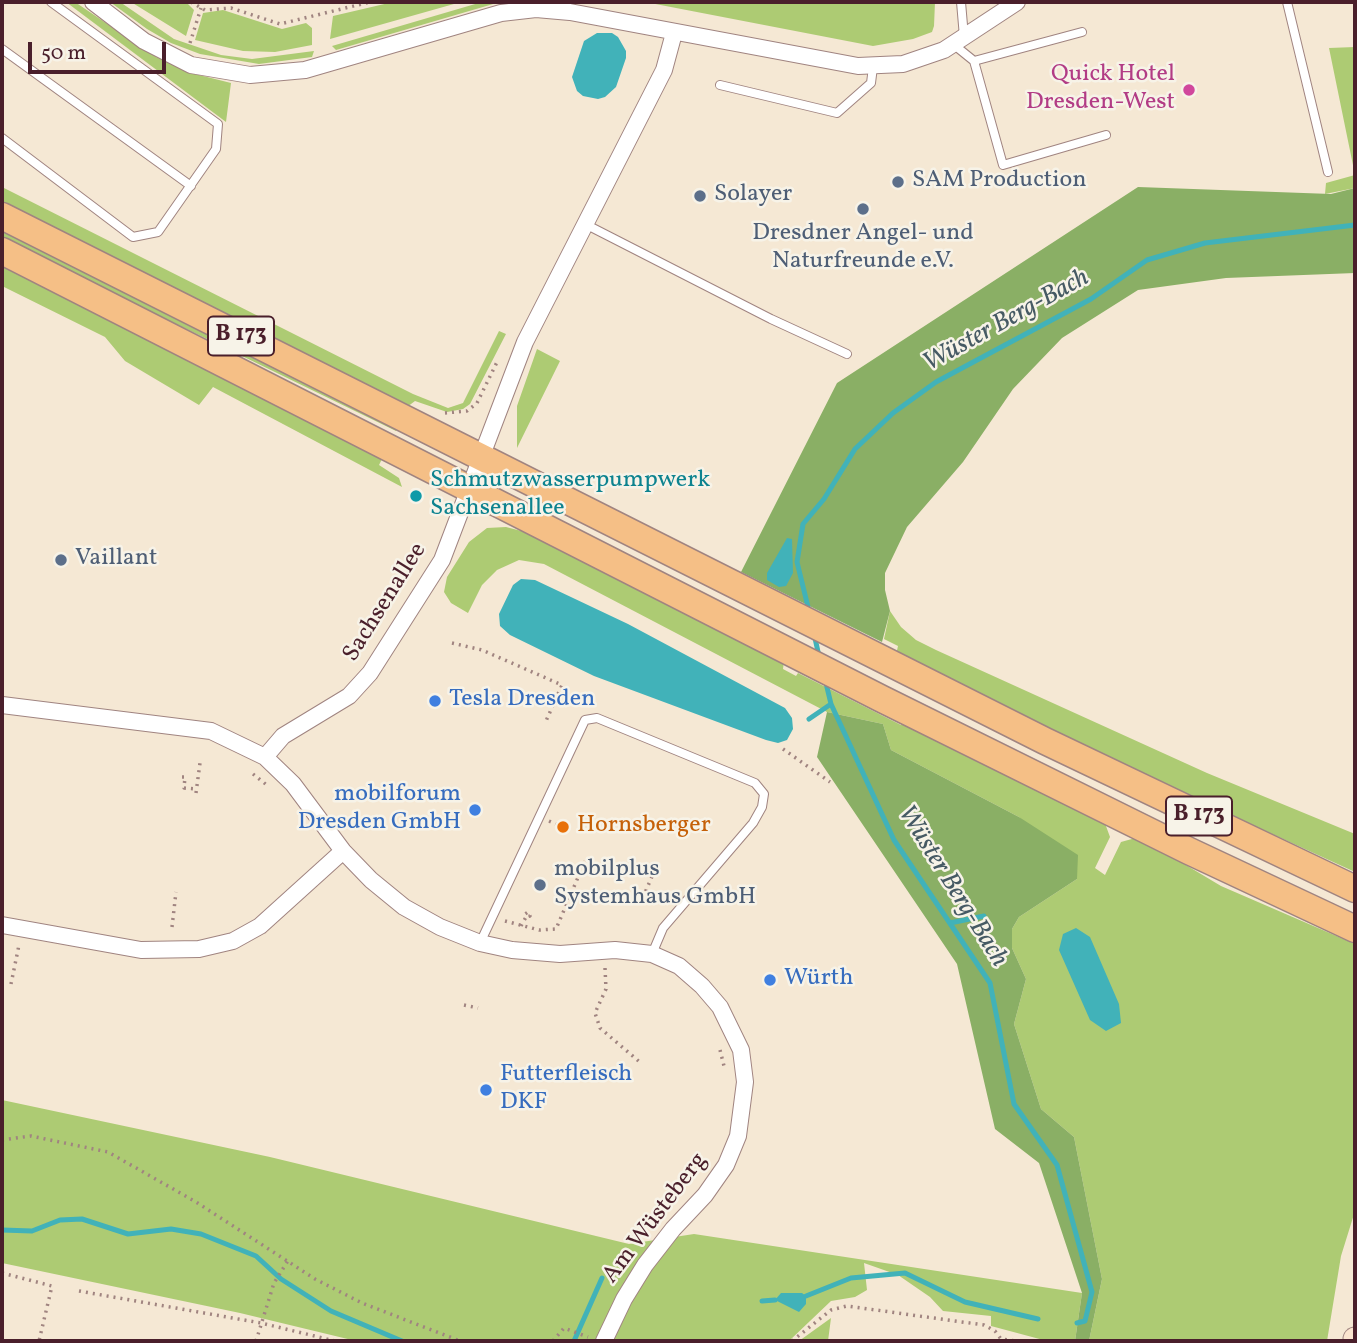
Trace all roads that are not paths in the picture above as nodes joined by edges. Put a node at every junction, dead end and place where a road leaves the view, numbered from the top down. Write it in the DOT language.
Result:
graph roads {
  1 [pos="51,2"];
  2 [pos="93,2"];
  3 [pos="961,2"];
  4 [pos="1017,2"];
  5 [pos="1287,2"];
  6 [pos="1082,32"];
  7 [pos="674,33"];
  8 [pos="958,41"];
  9 [pos="2,49"];
  10 [pos="974,61"];
  11 [pos="873,67"];
  12 [pos="720,85"];
  13 [pos="1106,135"];
  14 [pos="2,138"];
  15 [pos="1328,172"];
  16 [pos="191,186"];
  17 [pos="2,216"];
  18 [pos="586,223"];
  19 [pos="2,251"];
  20 [pos="847,354"];
  21 [pos="481,457"];
  22 [pos="468,489"];
  23 [pos="2,705"];
  24 [pos="265,757"];
  25 [pos="343,851"];
  26 [pos="1355,889"];
  27 [pos="2,925"];
  28 [pos="1355,929"];
  29 [pos="480,943"];
  30 [pos="652,954"];
  31 [pos="604,1341"];
  1 -- 16 [label="lane"];
  2 -- 7 [label="street"];
  3 -- 8 [label="lane"];
  4 -- 8 [label="street"];
  5 -- 15 [label="lane"];
  6 -- 10 [label="lane"];
  7 -- 11 [label="street"];
  7 -- 18 [label="street, Sachsenallee"];
  8 -- 10 [label="lane"];
  8 -- 11 [label="street"];
  9 -- 16 [label="lane"];
  10 -- 13 [label="lane"];
  11 -- 12 [label="lane"];
  14 -- 16 [label="lane"];
  17 -- 21 [label="main road, B 173"];
  18 -- 20 [label="lane"];
  18 -- 21 [label="street, Sachsenallee"];
  19 -- 22 [label="main road, B 173"];
  21 -- 22 [label="street, Sachsenallee"];
  21 -- 26 [label="main road, B 173"];
  22 -- 24 [label="street, Sachsenallee"];
  22 -- 28 [label="main road, B 173"];
  23 -- 24 [label="street"];
  24 -- 25 [label="street, Am Wüsteberg"];
  25 -- 27 [label="street"];
  25 -- 29 [label="street, Am Wüsteberg"];
  29 -- 30 [label="street, Am Wüsteberg"];
  29 -- 30 [label="lane"];
  30 -- 31 [label="street, Am Wüsteberg"];
}
